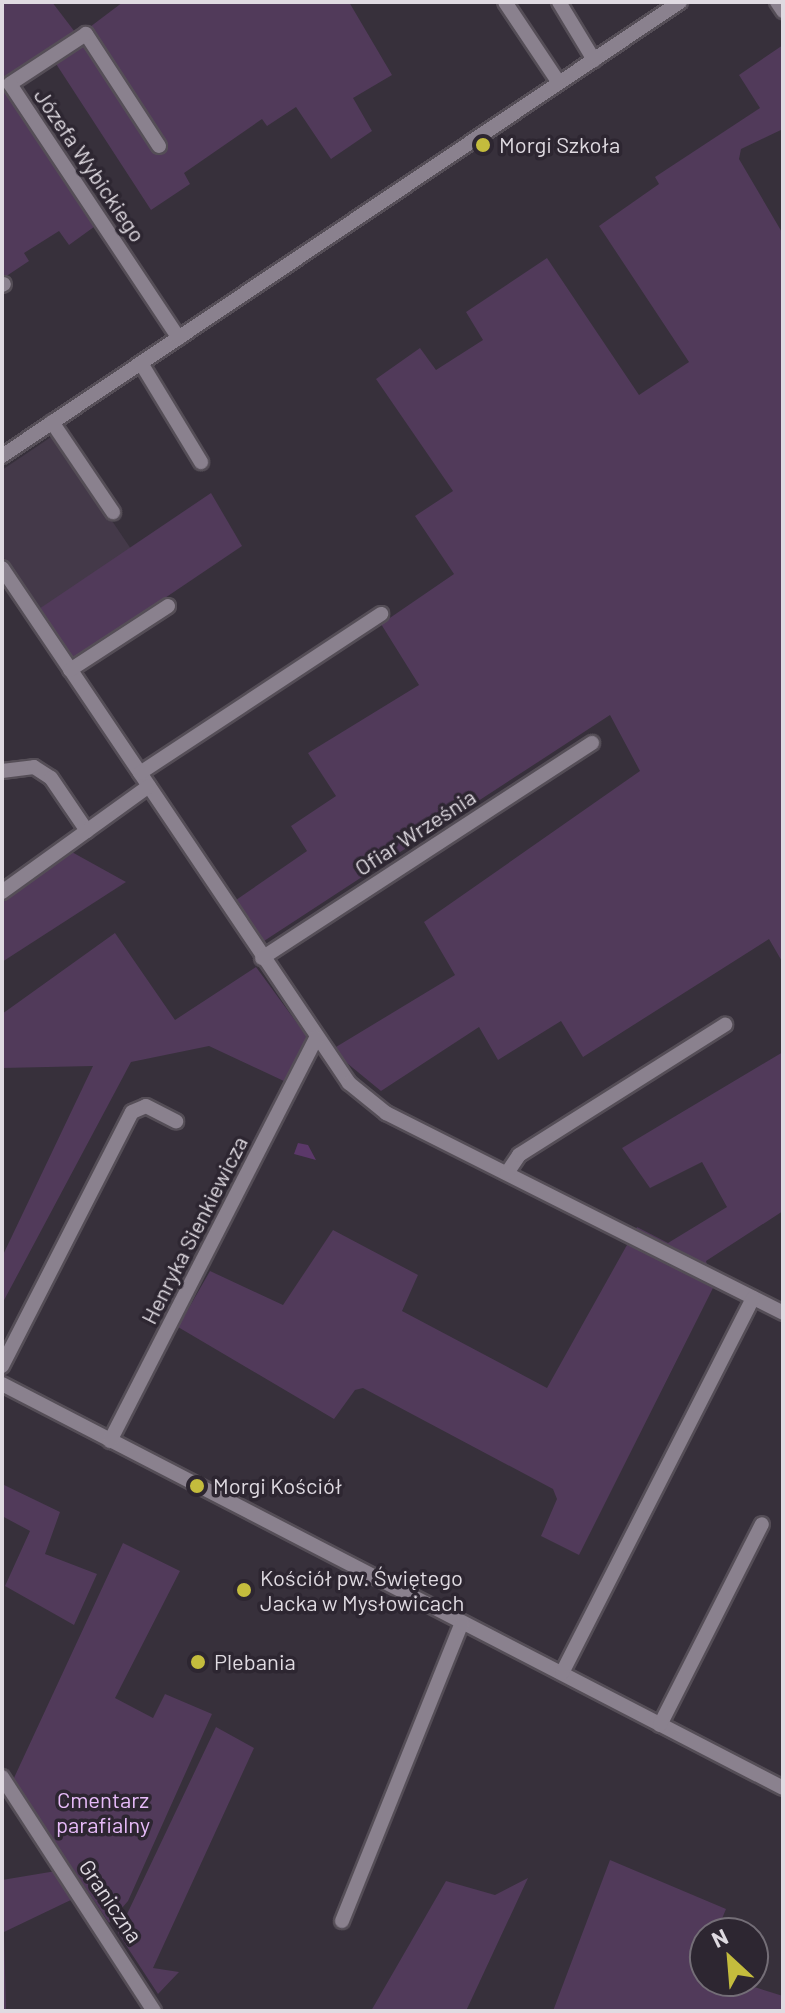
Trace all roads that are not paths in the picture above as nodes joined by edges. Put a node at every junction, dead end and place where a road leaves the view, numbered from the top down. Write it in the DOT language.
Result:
graph roads {
  1 [pos="505,2"];
  2 [pos="559,2"];
  3 [pos="680,2"];
  4 [pos="777,2"];
  5 [pos="783,11"];
  6 [pos="594,60"];
  7 [pos="559,83"];
  8 [pos="159,146"];
  9 [pos="179,338"];
  10 [pos="141,363"];
  11 [pos="52,422"];
  12 [pos="2,456"];
  13 [pos="201,462"];
  14 [pos="113,512"];
  15 [pos="2,568"];
  16 [pos="168,606"];
  17 [pos="381,614"];
  18 [pos="70,670"];
  19 [pos="592,743"];
  20 [pos="2,771"];
  21 [pos="140,773"];
  22 [pos="149,786"];
  23 [pos="87,831"];
  24 [pos="2,892"];
  25 [pos="262,958"];
  26 [pos="725,1025"];
  27 [pos="316,1038"];
  28 [pos="176,1121"];
  29 [pos="507,1173"];
  30 [pos="753,1298"];
  31 [pos="783,1313"];
  32 [pos="2,1366"];
  33 [pos="2,1384"];
  34 [pos="110,1441"];
  35 [pos="762,1524"];
  36 [pos="462,1623"];
  37 [pos="562,1673"];
  38 [pos="660,1725"];
  39 [pos="2,1777"];
  40 [pos="783,1788"];
  41 [pos="342,1921"];
  42 [pos="154,2011"];
  1 -- 7 [label="street"];
  2 -- 6 [label="street"];
  3 -- 6 [label="street"];
  4 -- 5 [label="street"];
  6 -- 7 [label="street"];
  7 -- 9 [label="street"];
  8 -- 9 [label="street, Józefa Wybickiego"];
  9 -- 10 [label="street"];
  10 -- 11 [label="street"];
  10 -- 13 [label="street"];
  11 -- 12 [label="street"];
  11 -- 14 [label="street"];
  15 -- 18 [label="street"];
  16 -- 18 [label="street"];
  17 -- 21 [label="street"];
  18 -- 21 [label="street"];
  19 -- 25 [label="street, Ofiar Września"];
  20 -- 23 [label="street"];
  21 -- 22 [label="street"];
  22 -- 23 [label="street"];
  22 -- 25 [label="street"];
  23 -- 24 [label="street"];
  25 -- 27 [label="street"];
  26 -- 29 [label="street"];
  27 -- 29 [label="street"];
  27 -- 34 [label="street, Henryka Sienkiewicza"];
  28 -- 32 [label="street"];
  29 -- 30 [label="street"];
  30 -- 31 [label="street"];
  30 -- 37 [label="street"];
  33 -- 34 [label="street"];
  34 -- 36 [label="street"];
  35 -- 38 [label="street"];
  36 -- 37 [label="street"];
  36 -- 41 [label="street"];
  37 -- 38 [label="street"];
  38 -- 40 [label="street"];
  39 -- 42 [label="street, Graniczna"];
}
